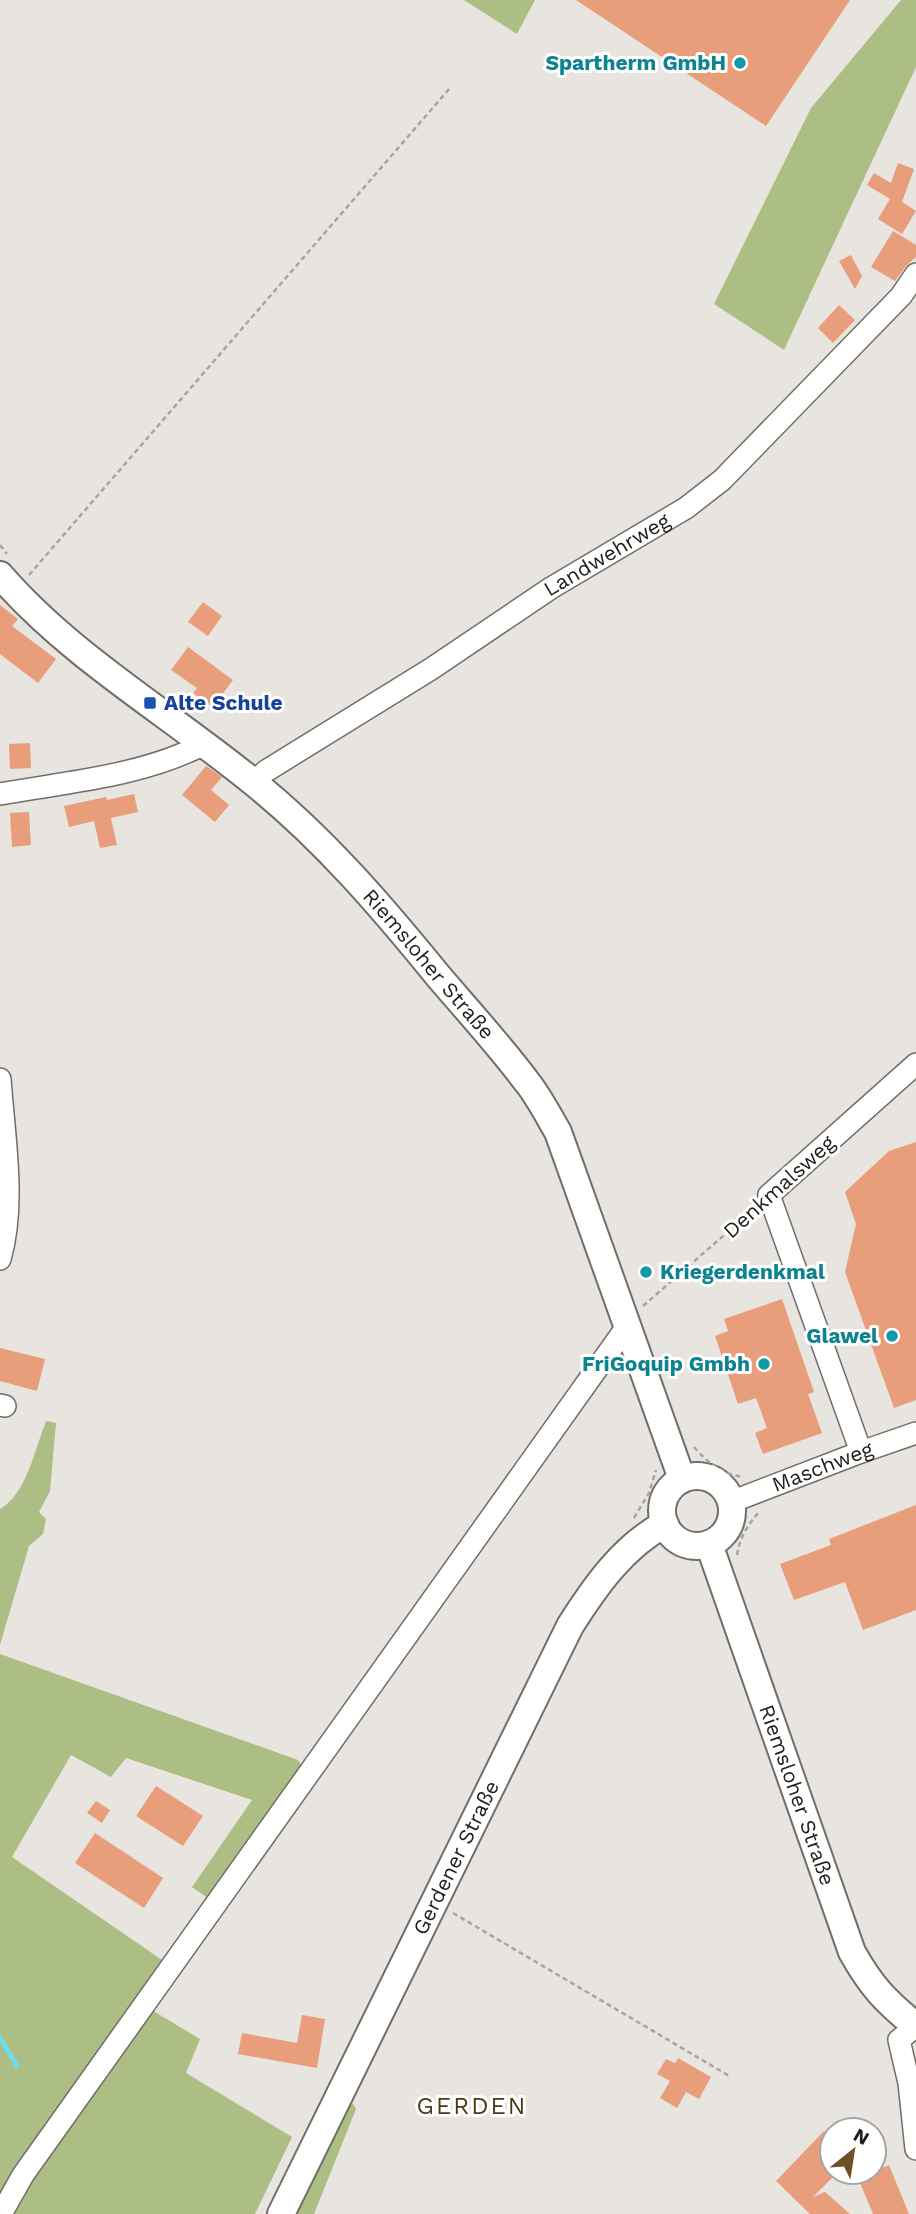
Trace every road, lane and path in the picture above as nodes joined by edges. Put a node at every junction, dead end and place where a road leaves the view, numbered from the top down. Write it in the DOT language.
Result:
graph roads {
  1 [pos="450,88"];
  2 [pos="916,274"];
  3 [pos="0,575"];
  4 [pos="18,596"];
  5 [pos="204,744"];
  6 [pos="254,782"];
  7 [pos="0,794"];
  8 [pos="916,1064"];
  9 [pos="0,1079"];
  10 [pos="769,1195"];
  11 [pos="2,1251"];
  12 [pos="634,1317"];
  13 [pos="916,1433"];
  14 [pos="861,1452"];
  15 [pos="678,1466"];
  16 [pos="743,1498"];
  17 [pos="630,1522"];
  18 [pos="665,1524"];
  19 [pos="709,1544"];
  20 [pos="736,1557"];
  21 [pos="434,1901"];
  22 [pos="916,2026"];
  23 [pos="731,2077"];
  24 [pos="916,2149"];
  25 [pos="1,2214"];
  26 [pos="281,2214"];
  1 -- 4 [label="path"];
  2 -- 6 [label="street, Landwehrweg"];
  3 -- 4 [label="main road, Riemsloher Straße"];
  4 -- 5 [label="main road, Riemsloher Straße"];
  5 -- 6 [label="main road, Riemsloher Straße"];
  5 -- 7 [label="street"];
  6 -- 12 [label="main road, Riemsloher Straße"];
  8 -- 10 [label="street, Denkmalsweg"];
  9 -- 11 [label="street"];
  10 -- 12 [label="path, Denkmalsweg"];
  10 -- 14 [label="street"];
  12 -- 15 [label="main road, Riemsloher Straße"];
  12 -- 25 [label="street"];
  13 -- 14 [label="street, Maschweg"];
  14 -- 16 [label="street, Maschweg"];
  15 -- 16 [label="main road"];
  15 -- 16 [label="path"];
  15 -- 17 [label="path"];
  15 -- 18 [label="main road"];
  16 -- 19 [label="main road"];
  16 -- 20 [label="path"];
  18 -- 19 [label="main road"];
  18 -- 21 [label="main road, Gerdener Straße"];
  19 -- 22 [label="main road, Riemsloher Straße"];
  21 -- 23 [label="path"];
  21 -- 26 [label="main road, Gerdener Straße"];
  22 -- 24 [label="street"];
}
